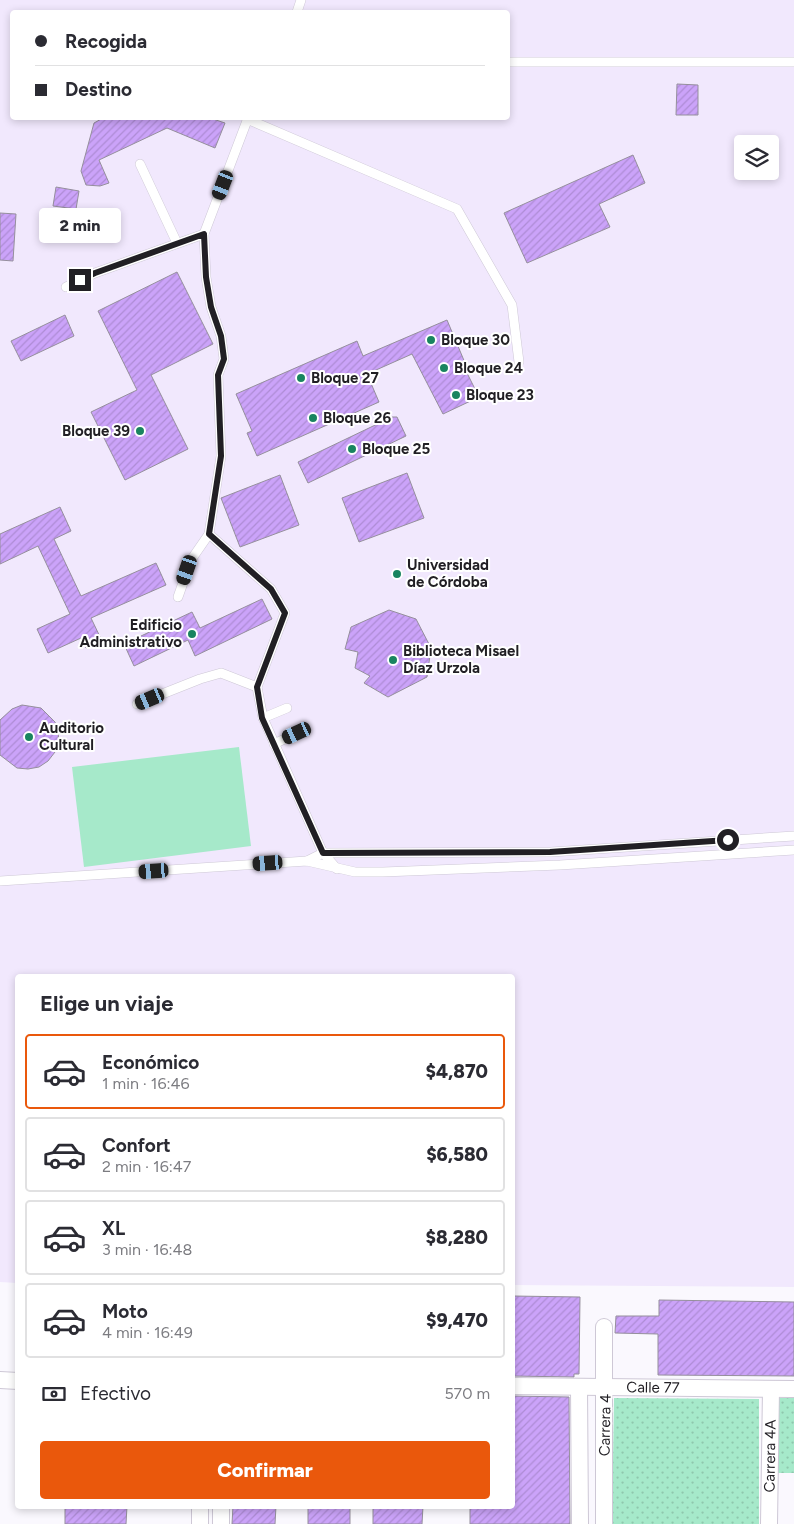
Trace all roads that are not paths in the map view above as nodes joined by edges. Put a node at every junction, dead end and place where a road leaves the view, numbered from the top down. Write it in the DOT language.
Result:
graph roads {
  1 [pos="510,62"];
  2 [pos="794,62"];
  3 [pos="246,120"];
  4 [pos="252,120"];
  5 [pos="140,164"];
  6 [pos="204,234"];
  7 [pos="177,243"];
  8 [pos="66,287"];
  9 [pos="519,362"];
  10 [pos="209,534"];
  11 [pos="178,597"];
  12 [pos="257,687"];
  13 [pos="137,704"];
  14 [pos="287,708"];
  15 [pos="262,718"];
  16 [pos="297,733"];
  17 [pos="274,744"];
  18 [pos="794,836"];
  19 [pos="712,842"];
  20 [pos="794,850"];
  21 [pos="323,853"];
  22 [pos="714,855"];
  23 [pos="307,861"];
  24 [pos="337,869"];
  25 [pos="0,881"];
  26 [pos="604,1327"];
  27 [pos="0,1380"];
  28 [pos="15,1380"];
  29 [pos="515,1386"];
  30 [pos="579,1386"];
  31 [pos="605,1387"];
  32 [pos="771,1388"];
  33 [pos="794,1389"];
  34 [pos="200,1509"];
  35 [pos="222,1509"];
  36 [pos="200,1524"];
  37 [pos="221,1524"];
  38 [pos="580,1524"];
  39 [pos="604,1524"];
  40 [pos="769,1524"];
  1 -- 2 [label="lane"];
  3 -- 6 [label="lane"];
  4 -- 9 [label="lane"];
  5 -- 7 [label="lane"];
  6 -- 7 [label="lane"];
  6 -- 10 [label="lane"];
  7 -- 8 [label="lane"];
  10 -- 11 [label="lane"];
  10 -- 12 [label="lane"];
  12 -- 13 [label="lane"];
  12 -- 15 [label="lane"];
  14 -- 15 [label="lane"];
  15 -- 17 [label="lane"];
  16 -- 17 [label="lane"];
  17 -- 21 [label="lane"];
  18 -- 19 [label="lane"];
  19 -- 21 [label="lane"];
  19 -- 22 [label="lane"];
  20 -- 22 [label="lane"];
  21 -- 23 [label="lane"];
  21 -- 24 [label="lane"];
  22 -- 24 [label="lane"];
  23 -- 24 [label="lane"];
  23 -- 25 [label="lane"];
  26 -- 31 [label="street, Carrera 4"];
  27 -- 28 [label="street"];
  29 -- 30 [label="street, Calle 77"];
  30 -- 31 [label="street, Calle 77"];
  30 -- 38 [label="street, Carrera 4"];
  31 -- 32 [label="street, Calle 77"];
  31 -- 39 [label="street, Carrera 4"];
  32 -- 33 [label="street, Calle 77"];
  32 -- 40 [label="street, Carrera 4A"];
  34 -- 36 [label="street"];
  35 -- 37 [label="street"];
}
